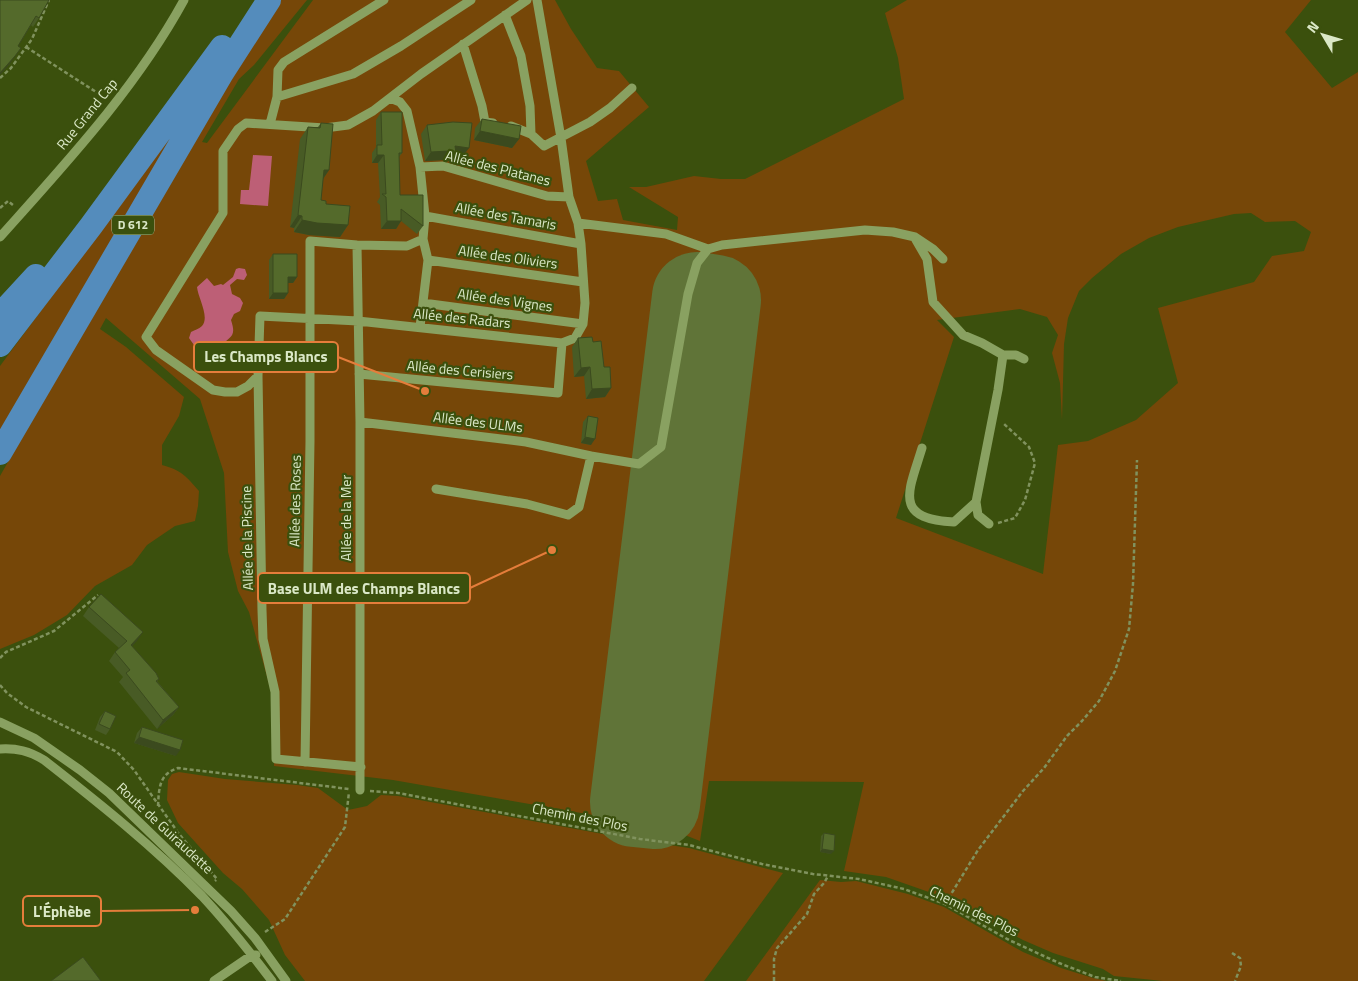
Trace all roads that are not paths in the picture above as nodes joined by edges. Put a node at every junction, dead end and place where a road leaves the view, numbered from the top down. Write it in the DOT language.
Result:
graph roads {
  1 [pos="184,0"];
  2 [pos="256,0"];
  3 [pos="270,0"];
  4 [pos="384,0"];
  5 [pos="472,0"];
  6 [pos="527,0"];
  7 [pos="537,0"];
  8 [pos="514,4"];
  9 [pos="505,15"];
  10 [pos="463,44"];
  11 [pos="205,70"];
  12 [pos="632,88"];
  13 [pos="277,97"];
  14 [pos="390,98"];
  15 [pos="270,124"];
  16 [pos="531,134"];
  17 [pos="561,138"];
  18 [pos="420,167"];
  19 [pos="569,197"];
  20 [pos="425,216"];
  21 [pos="578,223"];
  22 [pos="0,237"];
  23 [pos="915,237"];
  24 [pos="422,239"];
  25 [pos="582,244"];
  26 [pos="357,245"];
  27 [pos="708,249"];
  28 [pos="943,259"];
  29 [pos="428,260"];
  30 [pos="584,282"];
  31 [pos="422,303"];
  32 [pos="0,315"];
  33 [pos="260,316"];
  34 [pos="310,318"];
  35 [pos="358,321"];
  36 [pos="583,324"];
  37 [pos="420,327"];
  38 [pos="562,343"];
  39 [pos="0,345"];
  40 [pos="1003,355"];
  41 [pos="1024,359"];
  42 [pos="359,374"];
  43 [pos="258,376"];
  44 [pos="360,422"];
  45 [pos="922,448"];
  46 [pos="0,453"];
  47 [pos="591,456"];
  48 [pos="436,489"];
  49 [pos="976,502"];
  50 [pos="989,524"];
  51 [pos="0,722"];
  52 [pos="0,749"];
  53 [pos="305,762"];
  54 [pos="361,767"];
  55 [pos="360,790"];
  56 [pos="252,955"];
  57 [pos="214,981"];
  58 [pos="272,981"];
  59 [pos="280,981"];
  60 [pos="286,981"];
  1 -- 22 [label="street, Rue Grand Cap"];
  2 -- 11 [label="highway, D 612"];
  3 -- 46 [label="highway, D 612"];
  4 -- 13 [label="street"];
  5 -- 13 [label="street"];
  6 -- 8 [label="street"];
  7 -- 17 [label="street"];
  8 -- 9 [label="street"];
  9 -- 10 [label="street"];
  9 -- 16 [label="street"];
  10 -- 14 [label="street"];
  10 -- 16 [label="street"];
  11 -- 32 [label="highway, D 612"];
  11 -- 39 [label="highway, D 612"];
  12 -- 17 [label="street"];
  13 -- 15 [label="street"];
  14 -- 15 [label="street"];
  14 -- 18 [label="street"];
  15 -- 43 [label="street"];
  16 -- 17 [label="street"];
  17 -- 19 [label="street"];
  18 -- 19 [label="street, Allée des Platanes"];
  18 -- 20 [label="street"];
  19 -- 21 [label="street"];
  20 -- 24 [label="street"];
  20 -- 25 [label="street, Allée des Tamaris"];
  21 -- 25 [label="street"];
  21 -- 27 [label="street"];
  23 -- 27 [label="street"];
  23 -- 28 [label="street"];
  23 -- 40 [label="street"];
  24 -- 26 [label="street"];
  24 -- 29 [label="street"];
  25 -- 30 [label="street"];
  26 -- 34 [label="street, Allée des Roses"];
  26 -- 35 [label="street, Allée de la Mer"];
  27 -- 47 [label="street, Allée des ULMs"];
  29 -- 30 [label="street, Allée des Oliviers"];
  29 -- 31 [label="street"];
  30 -- 36 [label="street"];
  31 -- 36 [label="street, Allée des Vignes"];
  31 -- 37 [label="street"];
  33 -- 34 [label="street, Allée des Radars"];
  33 -- 43 [label="street, Allée de la Piscine"];
  34 -- 35 [label="street, Allée des Radars"];
  34 -- 53 [label="street, Allée des Roses"];
  35 -- 37 [label="street, Allée des Radars"];
  35 -- 42 [label="street, Allée de la Mer"];
  36 -- 38 [label="street"];
  37 -- 38 [label="street, Allée des Radars"];
  38 -- 42 [label="street, Allée des Cerisiers"];
  40 -- 41 [label="street"];
  40 -- 49 [label="street"];
  42 -- 44 [label="street, Allée de la Mer"];
  43 -- 53 [label="street, Allée de la Piscine"];
  44 -- 47 [label="street, Allée des ULMs"];
  44 -- 54 [label="street, Allée de la Mer"];
  45 -- 49 [label="street"];
  47 -- 48 [label="street"];
  49 -- 50 [label="street"];
  51 -- 60 [label="street, Route de Guiraudette"];
  52 -- 56 [label="street, Route de Guiraudette"];
  53 -- 54 [label="street"];
  54 -- 55 [label="street, Allée de la Mer"];
  56 -- 57 [label="street"];
  56 -- 58 [label="street, Route de Guiraudette"];
  56 -- 59 [label="street, Route de Guiraudette"];
}
